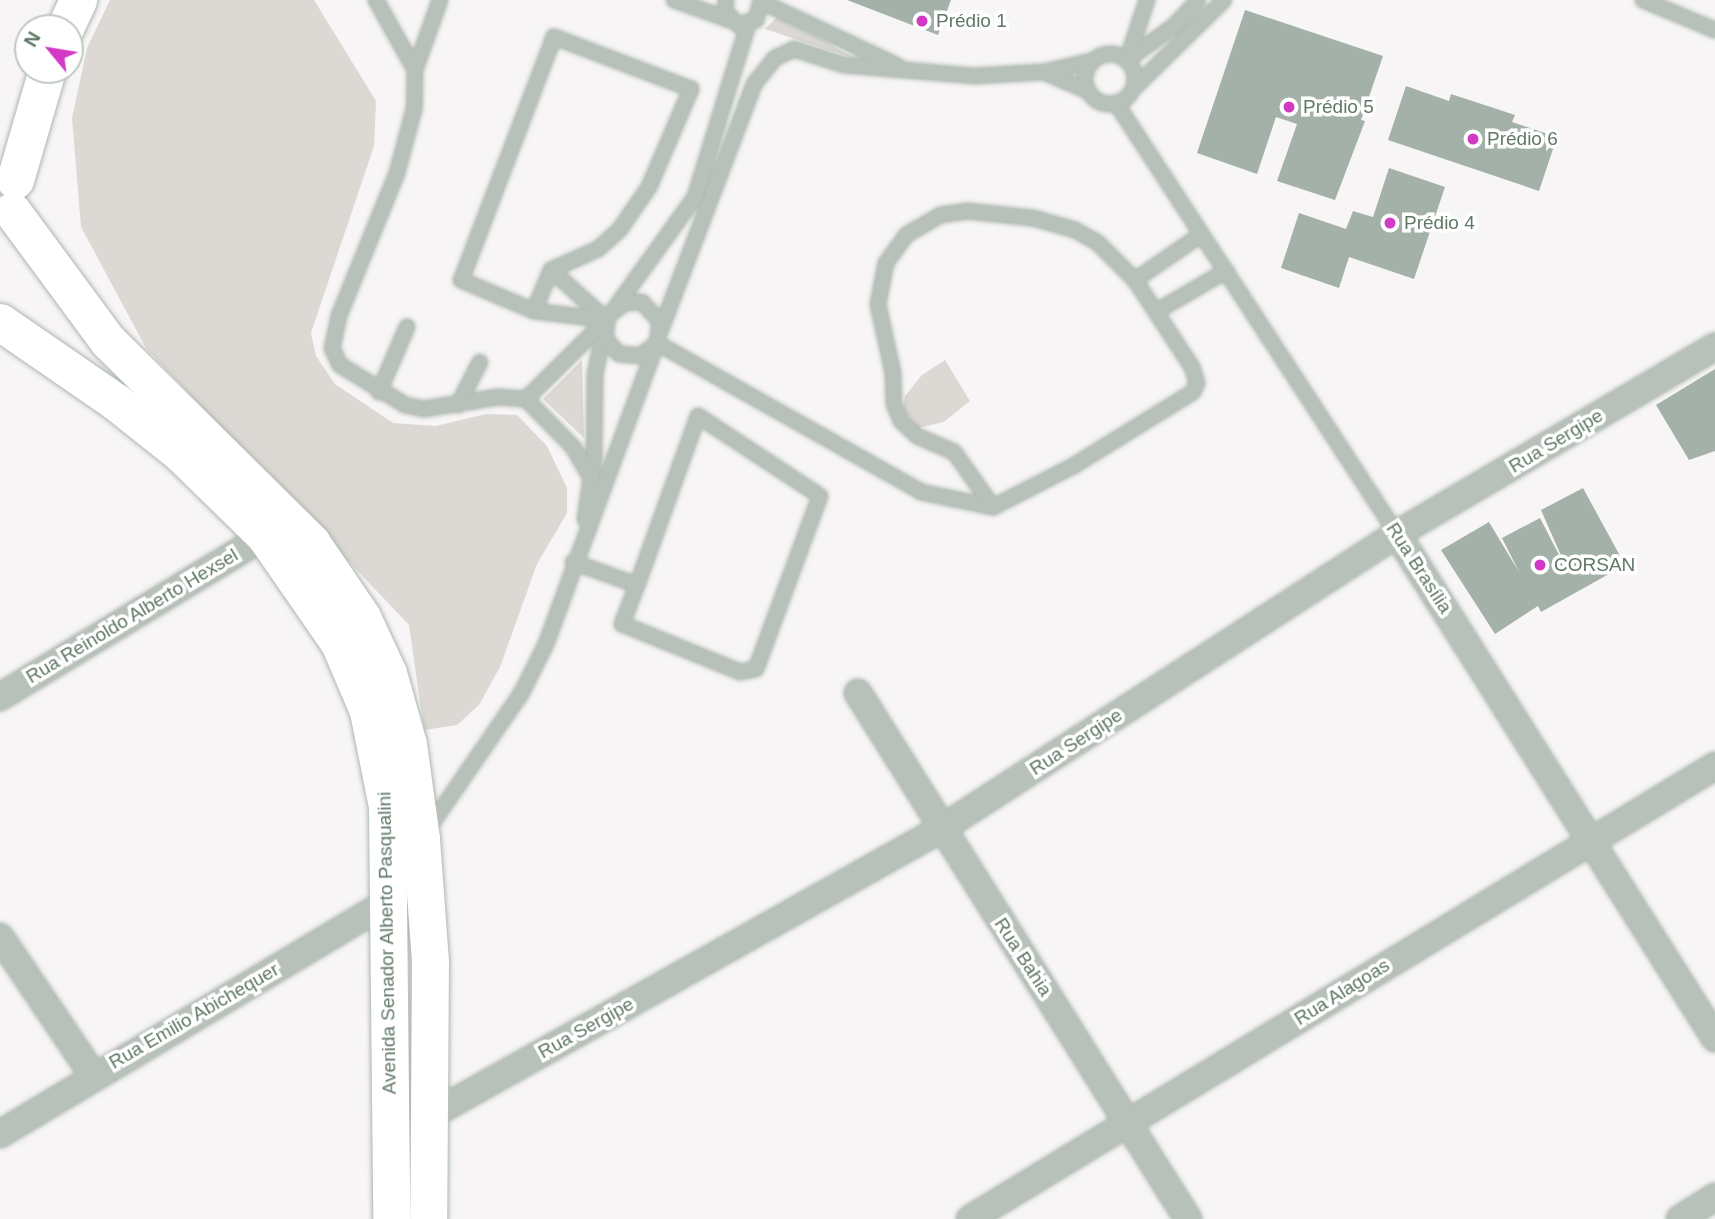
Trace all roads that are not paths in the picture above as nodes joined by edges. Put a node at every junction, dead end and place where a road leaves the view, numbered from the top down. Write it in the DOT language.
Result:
graph roads {
  1 [pos="376,0"];
  2 [pos="440,0"];
  3 [pos="674,0"];
  4 [pos="726,0"];
  5 [pos="1147,0"];
  6 [pos="1198,0"];
  7 [pos="1224,0"];
  8 [pos="1643,0"];
  9 [pos="761,1"];
  10 [pos="779,4"];
  11 [pos="730,20"];
  12 [pos="748,25"];
  13 [pos="1715,30"];
  14 [pos="1127,60"];
  15 [pos="1092,61"];
  16 [pos="415,70"];
  17 [pos="1044,72"];
  18 [pos="912,73"];
  19 [pos="43,84"];
  20 [pos="1133,89"];
  21 [pos="1088,91"];
  22 [pos="1116,103"];
  23 [pos="0,143"];
  24 [pos="9,209"];
  25 [pos="1202,234"];
  26 [pos="551,270"];
  27 [pos="1226,271"];
  28 [pos="1135,280"];
  29 [pos="534,311"];
  30 [pos="1157,311"];
  31 [pos="609,318"];
  32 [pos="0,322"];
  33 [pos="407,327"];
  34 [pos="659,338"];
  35 [pos="1715,347"];
  36 [pos="480,362"];
  37 [pos="379,392"];
  38 [pos="526,399"];
  39 [pos="458,405"];
  40 [pos="591,478"];
  41 [pos="993,507"];
  42 [pos="1397,534"];
  43 [pos="265,536"];
  44 [pos="581,541"];
  45 [pos="573,562"];
  46 [pos="637,585"];
  47 [pos="858,693"];
  48 [pos="0,696"];
  49 [pos="1715,766"];
  50 [pos="940,829"];
  51 [pos="421,839"];
  52 [pos="1592,839"];
  53 [pos="390,901"];
  54 [pos="0,937"];
  55 [pos="1715,1038"];
  56 [pos="93,1075"];
  57 [pos="426,1118"];
  58 [pos="1129,1123"];
  59 [pos="0,1134"];
  60 [pos="1715,1197"];
  61 [pos="391,1219"];
  62 [pos="428,1219"];
  63 [pos="970,1219"];
  64 [pos="1188,1219"];
  65 [pos="1680,1219"];
  1 -- 16 [label="lane"];
  2 -- 16 [label="lane"];
  3 -- 11 [label="lane"];
  4 -- 11 [label="lane"];
  5 -- 14 [label="lane"];
  6 -- 14 [label="lane"];
  7 -- 20 [label="lane"];
  8 -- 13 [label="lane"];
  9 -- 10 [label="lane"];
  9 -- 12 [label="lane"];
  10 -- 18 [label="lane"];
  11 -- 12 [label="lane"];
  12 -- 31 [label="lane"];
  14 -- 15 [label="lane"];
  14 -- 20 [label="lane"];
  15 -- 17 [label="lane"];
  15 -- 21 [label="lane"];
  16 -- 37 [label="lane"];
  17 -- 18 [label="lane"];
  17 -- 21 [label="lane"];
  18 -- 34 [label="lane"];
  19 -- 24 [label="main road"];
  20 -- 22 [label="lane"];
  21 -- 22 [label="lane"];
  22 -- 25 [label="lane, Rua Brasília"];
  23 -- 24 [label="main road, Avenida Senador Alberto Pasqualini"];
  24 -- 51 [label="main road, Avenida Senador Alberto Pasqualini"];
  25 -- 27 [label="lane, Rua Brasília"];
  25 -- 28 [label="lane"];
  26 -- 29 [label="lane"];
  26 -- 29 [label="lane"];
  26 -- 31 [label="lane"];
  27 -- 30 [label="lane"];
  27 -- 42 [label="lane, Rua Brasília"];
  28 -- 30 [label="lane"];
  28 -- 41 [label="lane"];
  29 -- 31 [label="lane"];
  30 -- 41 [label="lane"];
  31 -- 34 [label="lane"];
  31 -- 34 [label="lane"];
  31 -- 38 [label="lane"];
  31 -- 40 [label="lane"];
  32 -- 43 [label="main road, Avenida Senador Alberto Pasqualini"];
  33 -- 37 [label="lane"];
  34 -- 41 [label="lane"];
  34 -- 44 [label="lane"];
  35 -- 42 [label="street, Rua Sergipe"];
  36 -- 39 [label="lane"];
  37 -- 39 [label="lane"];
  38 -- 39 [label="lane"];
  38 -- 40 [label="lane"];
  40 -- 44 [label="lane"];
  42 -- 50 [label="street, Rua Sergipe"];
  42 -- 52 [label="street, Rua Brasília"];
  43 -- 48 [label="street, Rua Reinoldo Alberto Hexsel"];
  43 -- 53 [label="main road, Avenida Senador Alberto Pasqualini"];
  44 -- 45 [label="lane"];
  45 -- 46 [label="lane"];
  45 -- 51 [label="lane"];
  46 -- 46 [label="lane"];
  47 -- 50 [label="street, Rua Bahia"];
  49 -- 52 [label="street, Rua Alagoas"];
  50 -- 57 [label="street, Rua Sergipe"];
  50 -- 58 [label="street, Rua Bahia"];
  51 -- 57 [label="main road, Avenida Senador Alberto Pasqualini"];
  52 -- 55 [label="street, Rua Brasília"];
  52 -- 58 [label="street, Rua Alagoas"];
  53 -- 56 [label="street, Rua Emilio Abichequer"];
  53 -- 61 [label="main road, Avenida Senador Alberto Pasqualini"];
  54 -- 56 [label="street"];
  56 -- 59 [label="street, Rua Emilio Abichequer"];
  57 -- 62 [label="main road, Avenida Senador Alberto Pasqualini"];
  58 -- 63 [label="street, Rua Alagoas"];
  58 -- 64 [label="street, Rua Bahia"];
  60 -- 65 [label="street"];
}
